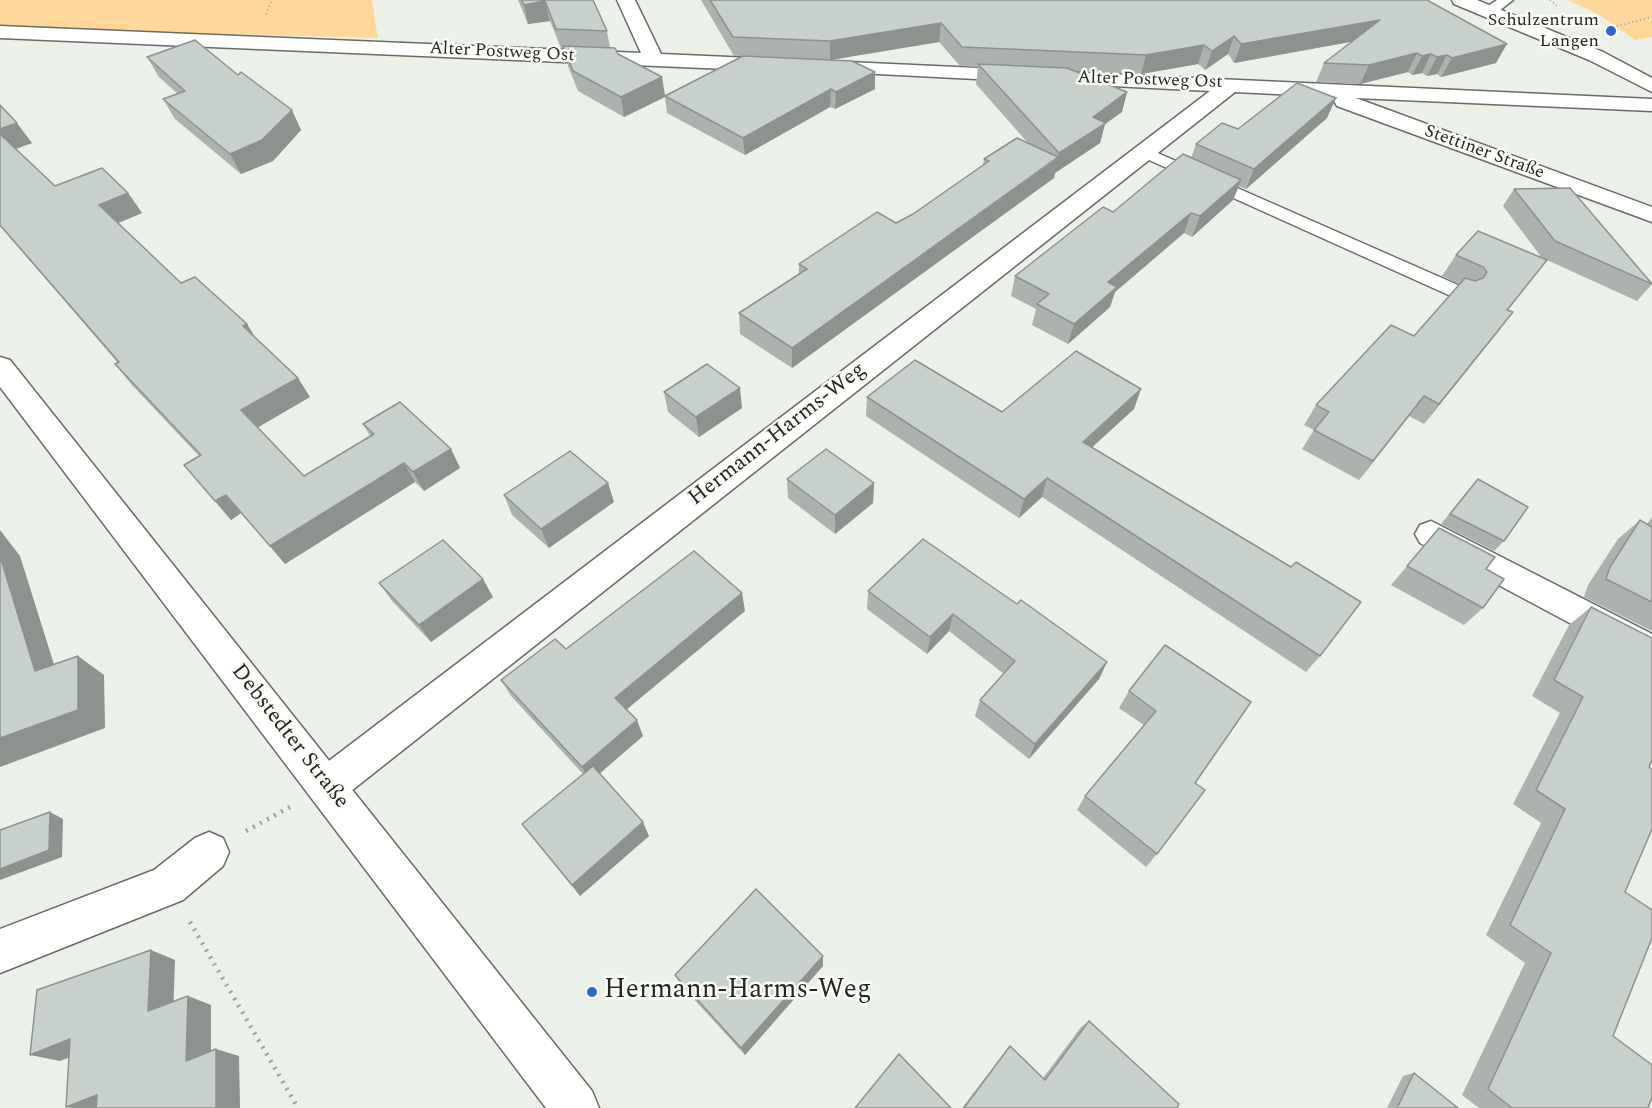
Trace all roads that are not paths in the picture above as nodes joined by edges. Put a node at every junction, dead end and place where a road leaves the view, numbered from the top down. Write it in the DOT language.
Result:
graph roads {
  1 [pos="626,0"];
  2 [pos="1461,0"];
  3 [pos="1498,5"];
  4 [pos="0,32"];
  5 [pos="654,60"];
  6 [pos="1231,85"];
  7 [pos="1652,86"];
  8 [pos="1316,90"];
  9 [pos="1652,105"];
  10 [pos="1144,152"];
  11 [pos="1652,215"];
  12 [pos="1460,293"];
  13 [pos="0,367"];
  14 [pos="1431,534"];
  15 [pos="1652,652"];
  16 [pos="327,786"];
  17 [pos="209,852"];
  18 [pos="0,951"];
  19 [pos="575,1108"];
  1 -- 5 [label="street"];
  2 -- 3 [label="street"];
  3 -- 7 [label="street"];
  4 -- 5 [label="street, Alter Postweg Ost"];
  5 -- 6 [label="street, Alter Postweg Ost"];
  6 -- 8 [label="street, Alter Postweg Ost"];
  6 -- 10 [label="street, Hermann-Harms-Weg"];
  8 -- 9 [label="street, Alter Postweg Ost"];
  8 -- 11 [label="street, Stettiner Straße"];
  10 -- 12 [label="lane"];
  10 -- 16 [label="street, Hermann-Harms-Weg"];
  13 -- 16 [label="street, Debstedter Straße"];
  14 -- 15 [label="street"];
  16 -- 19 [label="street, Debstedter Straße"];
  17 -- 18 [label="street"];
}
